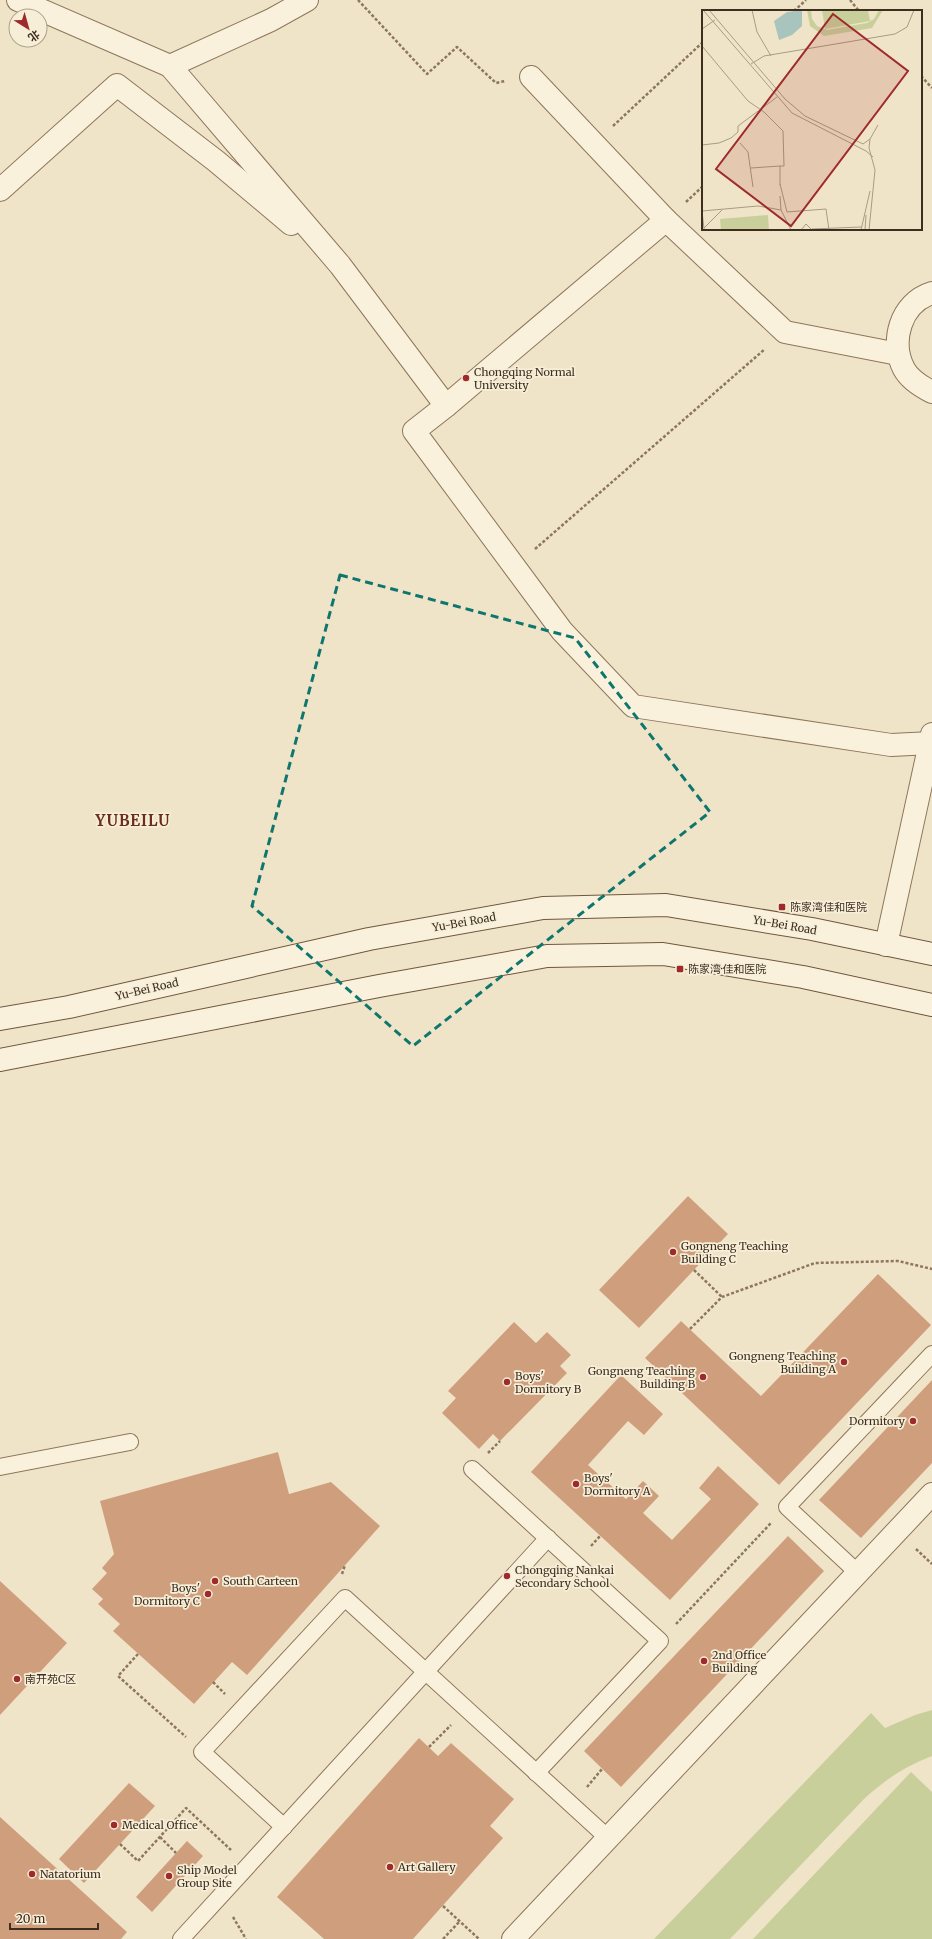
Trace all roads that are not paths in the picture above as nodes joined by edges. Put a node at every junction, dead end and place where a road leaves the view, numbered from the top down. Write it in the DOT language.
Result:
graph roads {
  1 [pos="18,0"];
  2 [pos="307,0"];
  3 [pos="170,66"];
  4 [pos="531,77"];
  5 [pos="0,190"];
  6 [pos="666,220"];
  7 [pos="340,265"];
  8 [pos="932,293"];
  9 [pos="898,354"];
  10 [pos="932,392"];
  11 [pos="446,406"];
  12 [pos="931,740"];
  13 [pos="886,945"];
  14 [pos="932,954"];
  15 [pos="932,1005"];
  16 [pos="0,1019"];
  17 [pos="0,1060"];
  18 [pos="932,1354"];
  19 [pos="130,1442"];
  20 [pos="0,1467"];
  21 [pos="472,1469"];
  22 [pos="932,1494"];
  23 [pos="548,1538"];
  24 [pos="858,1573"];
  25 [pos="425,1672"];
  26 [pos="536,1773"];
  27 [pos="284,1827"];
  28 [pos="608,1838"];
  29 [pos="180,1939"];
  30 [pos="513,1939"];
  1 -- 3 [label="street"];
  2 -- 3 [label="street"];
  3 -- 7 [label="street"];
  4 -- 6 [label="street"];
  5 -- 7 [label="street"];
  6 -- 9 [label="street"];
  6 -- 11 [label="street"];
  7 -- 11 [label="street"];
  8 -- 9 [label="street"];
  9 -- 10 [label="street"];
  11 -- 12 [label="street"];
  12 -- 13 [label="street"];
  13 -- 14 [label="street, Yu-Bei Road"];
  13 -- 16 [label="street, Yu-Bei Road"];
  15 -- 17 [label="street"];
  18 -- 24 [label="lane"];
  19 -- 20 [label="lane"];
  21 -- 23 [label="lane"];
  22 -- 24 [label="street"];
  23 -- 25 [label="lane"];
  23 -- 26 [label="lane"];
  24 -- 28 [label="street"];
  25 -- 26 [label="lane"];
  25 -- 27 [label="lane"];
  25 -- 27 [label="lane"];
  26 -- 28 [label="lane"];
  27 -- 29 [label="lane"];
  28 -- 30 [label="street"];
}
